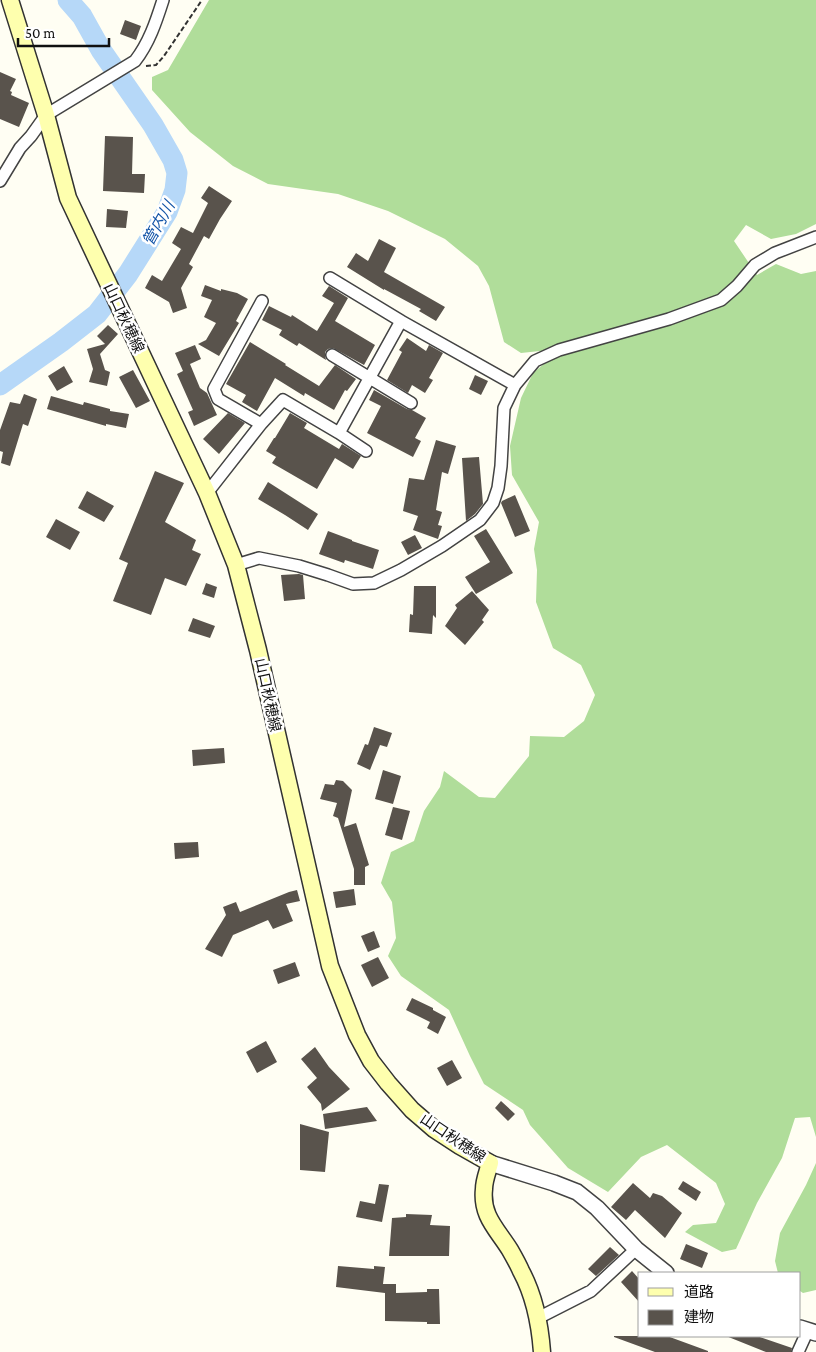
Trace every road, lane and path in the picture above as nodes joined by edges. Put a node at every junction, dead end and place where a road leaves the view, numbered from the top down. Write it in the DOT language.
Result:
graph roads {
  1 [pos="10,0"];
  2 [pos="163,0"];
  3 [pos="202,0"];
  4 [pos="130,64"];
  5 [pos="46,115"];
  6 [pos="0,181"];
  7 [pos="816,238"];
  8 [pos="330,278"];
  9 [pos="262,301"];
  10 [pos="401,321"];
  11 [pos="332,355"];
  12 [pos="370,378"];
  13 [pos="515,385"];
  14 [pos="411,403"];
  15 [pos="261,424"];
  16 [pos="339,434"];
  17 [pos="366,451"];
  18 [pos="207,493"];
  19 [pos="236,565"];
  20 [pos="490,1163"];
  21 [pos="636,1249"];
  22 [pos="665,1272"];
  23 [pos="538,1318"];
  24 [pos="808,1330"];
  25 [pos="542,1352"];
  26 [pos="798,1352"];
  1 -- 5 [label="main road, 山口秋穂線"];
  2 -- 4 [label="street"];
  3 -- 4 [label="path"];
  4 -- 5 [label="street"];
  5 -- 6 [label="street"];
  5 -- 18 [label="main road, 山口秋穂線"];
  7 -- 13 [label="street"];
  8 -- 10 [label="street"];
  9 -- 15 [label="street"];
  10 -- 12 [label="street"];
  10 -- 13 [label="street"];
  11 -- 12 [label="street"];
  12 -- 14 [label="street"];
  12 -- 16 [label="street"];
  13 -- 19 [label="street"];
  15 -- 16 [label="street"];
  15 -- 18 [label="street"];
  16 -- 17 [label="street"];
  18 -- 19 [label="main road, 山口秋穂線"];
  19 -- 20 [label="main road, 山口秋穂線"];
  20 -- 21 [label="street"];
  20 -- 23 [label="main road, 山口秋穂線"];
  21 -- 22 [label="street"];
  21 -- 23 [label="street"];
  23 -- 25 [label="main road, 山口秋穂線"];
  24 -- 26 [label="street"];
}
